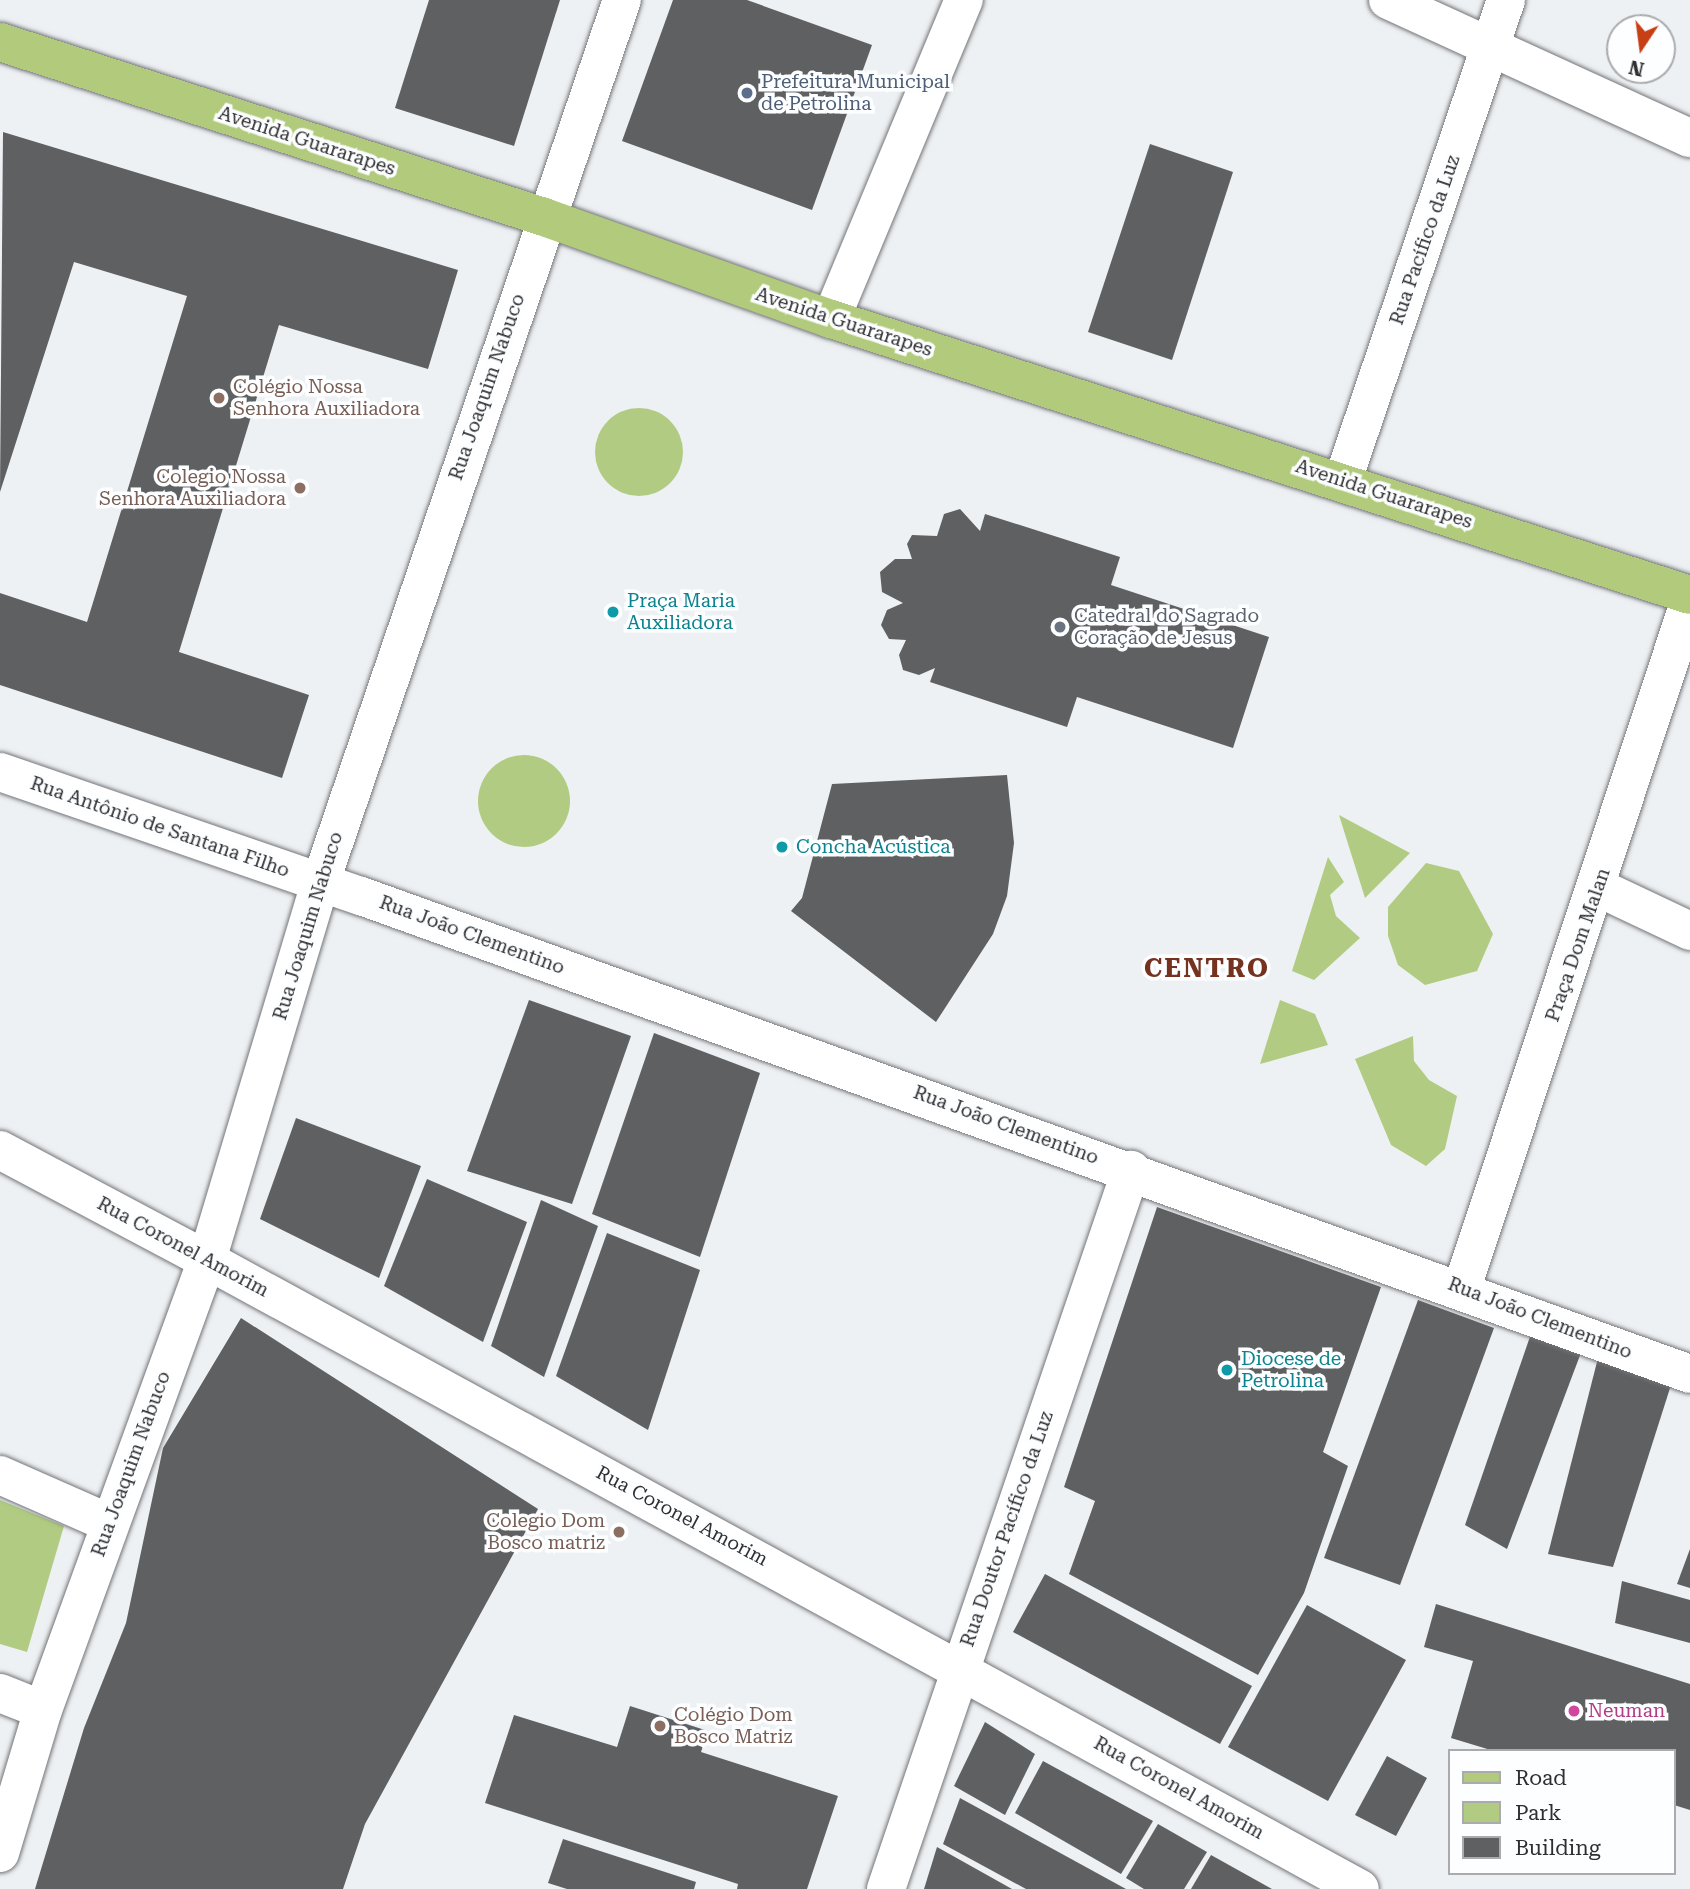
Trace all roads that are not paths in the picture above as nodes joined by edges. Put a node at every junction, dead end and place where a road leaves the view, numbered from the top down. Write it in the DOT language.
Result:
graph roads {
  1 [pos="622,0"];
  2 [pos="964,0"];
  3 [pos="1388,0"];
  4 [pos="1506,0"];
  5 [pos="0,42"];
  6 [pos="1492,45"];
  7 [pos="1690,138"];
  8 [pos="544,217"];
  9 [pos="831,319"];
  10 [pos="1343,480"];
  11 [pos="1690,598"];
  12 [pos="0,772"];
  13 [pos="321,881"];
  14 [pos="1597,887"];
  15 [pos="1690,931"];
  16 [pos="0,1150"];
  17 [pos="1131,1170"];
  18 [pos="207,1260"];
  19 [pos="1462,1288"];
  20 [pos="1690,1374"];
  21 [pos="0,1475"];
  22 [pos="109,1523"];
  23 [pos="959,1665"];
  24 [pos="0,1693"];
  25 [pos="43,1710"];
  26 [pos="0,1853"];
  27 [pos="886,1889"];
  28 [pos="1360,1889"];
  1 -- 8 [label="street, Rua Joaquim Nabuco"];
  2 -- 9 [label="street"];
  3 -- 6 [label="street"];
  4 -- 6 [label="street, Rua Pacífico da Luz"];
  5 -- 8 [label="main road, Avenida Guararapes"];
  6 -- 7 [label="street"];
  6 -- 10 [label="street, Rua Pacífico da Luz"];
  8 -- 9 [label="main road, Avenida Guararapes"];
  8 -- 13 [label="street, Rua Joaquim Nabuco"];
  9 -- 10 [label="main road, Avenida Guararapes"];
  10 -- 11 [label="main road, Avenida Guararapes"];
  11 -- 14 [label="street, Praça Dom Malan"];
  12 -- 13 [label="street, Rua Antônio de Santana Filho"];
  13 -- 17 [label="street, Rua João Clementino"];
  13 -- 18 [label="street, Rua Joaquim Nabuco"];
  14 -- 15 [label="street"];
  14 -- 19 [label="street, Praça Dom Malan"];
  16 -- 18 [label="street, Rua Coronel Amorim"];
  17 -- 19 [label="street, Rua João Clementino"];
  17 -- 23 [label="street, Rua Doutor Pacífico da Luz"];
  18 -- 22 [label="street, Rua Joaquim Nabuco"];
  18 -- 23 [label="street, Rua Coronel Amorim"];
  19 -- 20 [label="street, Rua João Clementino"];
  21 -- 22 [label="street"];
  22 -- 25 [label="street, Rua Joaquim Nabuco"];
  23 -- 27 [label="street, Rua Doutor Pacífico da Luz"];
  23 -- 28 [label="street, Rua Coronel Amorim"];
  24 -- 25 [label="street"];
  25 -- 26 [label="street, Rua Joaquim Nabuco"];
}
